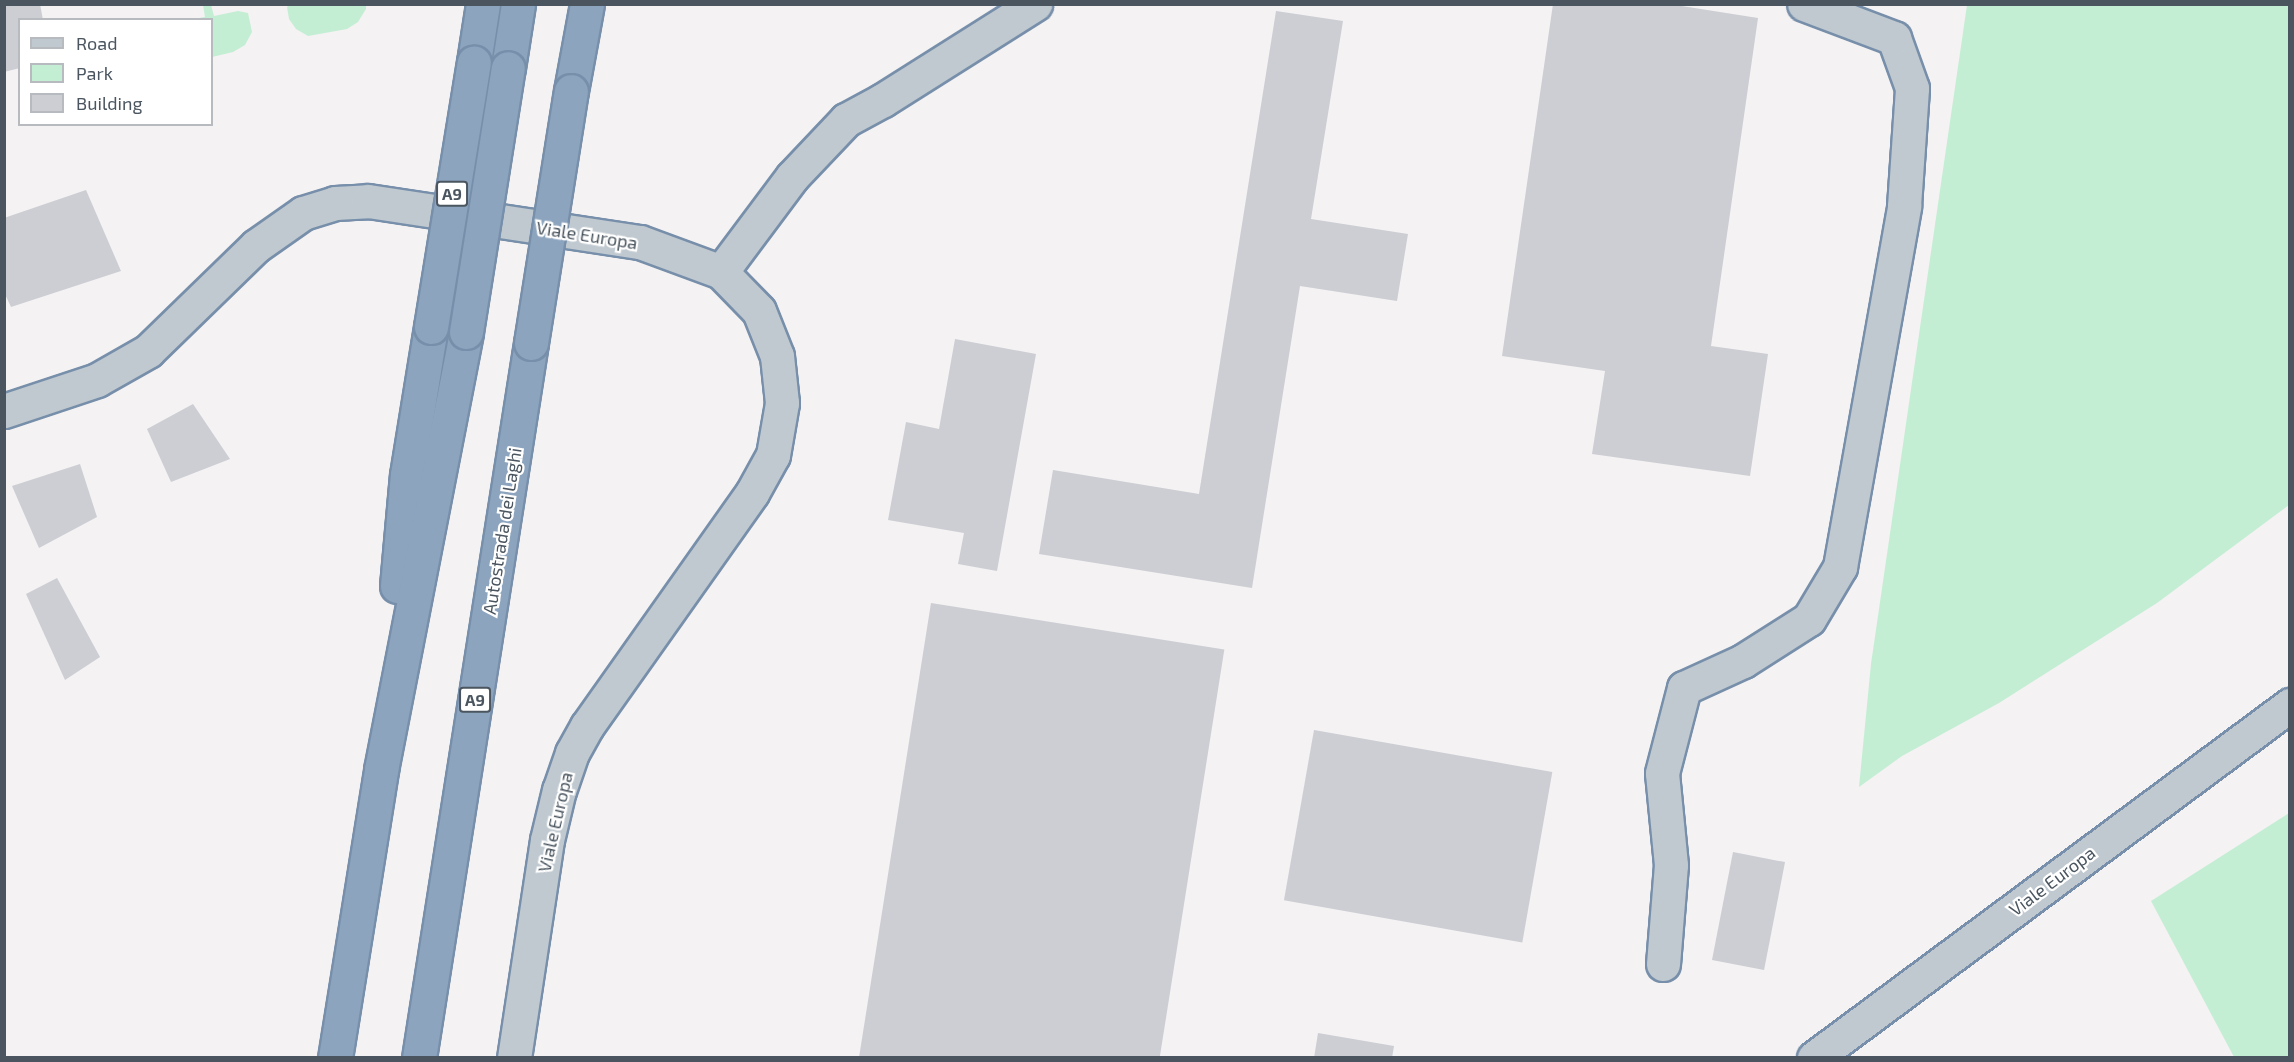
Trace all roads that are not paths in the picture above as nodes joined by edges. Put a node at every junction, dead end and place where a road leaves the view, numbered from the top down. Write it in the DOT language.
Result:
graph roads {
  1 [pos="483,4"];
  2 [pos="518,4"];
  3 [pos="587,4"];
  4 [pos="1035,4"];
  5 [pos="1804,4"];
  6 [pos="721,272"];
  7 [pos="4,411"];
  8 [pos="2289,705"];
  9 [pos="381,770"];
  10 [pos="1663,964"];
  11 [pos="335,1058"];
  12 [pos="419,1058"];
  13 [pos="514,1058"];
  14 [pos="1814,1058"];
  1 -- 9 [label="highway, A9, bridge"];
  2 -- 9 [label="highway, A9, bridge"];
  3 -- 12 [label="highway, Autostrada dei Laghi / A9, bridge"];
  4 -- 6 [label="street"];
  5 -- 10 [label="street"];
  6 -- 7 [label="street, Viale Europa"];
  6 -- 13 [label="street, Viale Europa"];
  8 -- 14 [label="street, Viale Europa"];
  9 -- 11 [label="highway, A9"];
}
